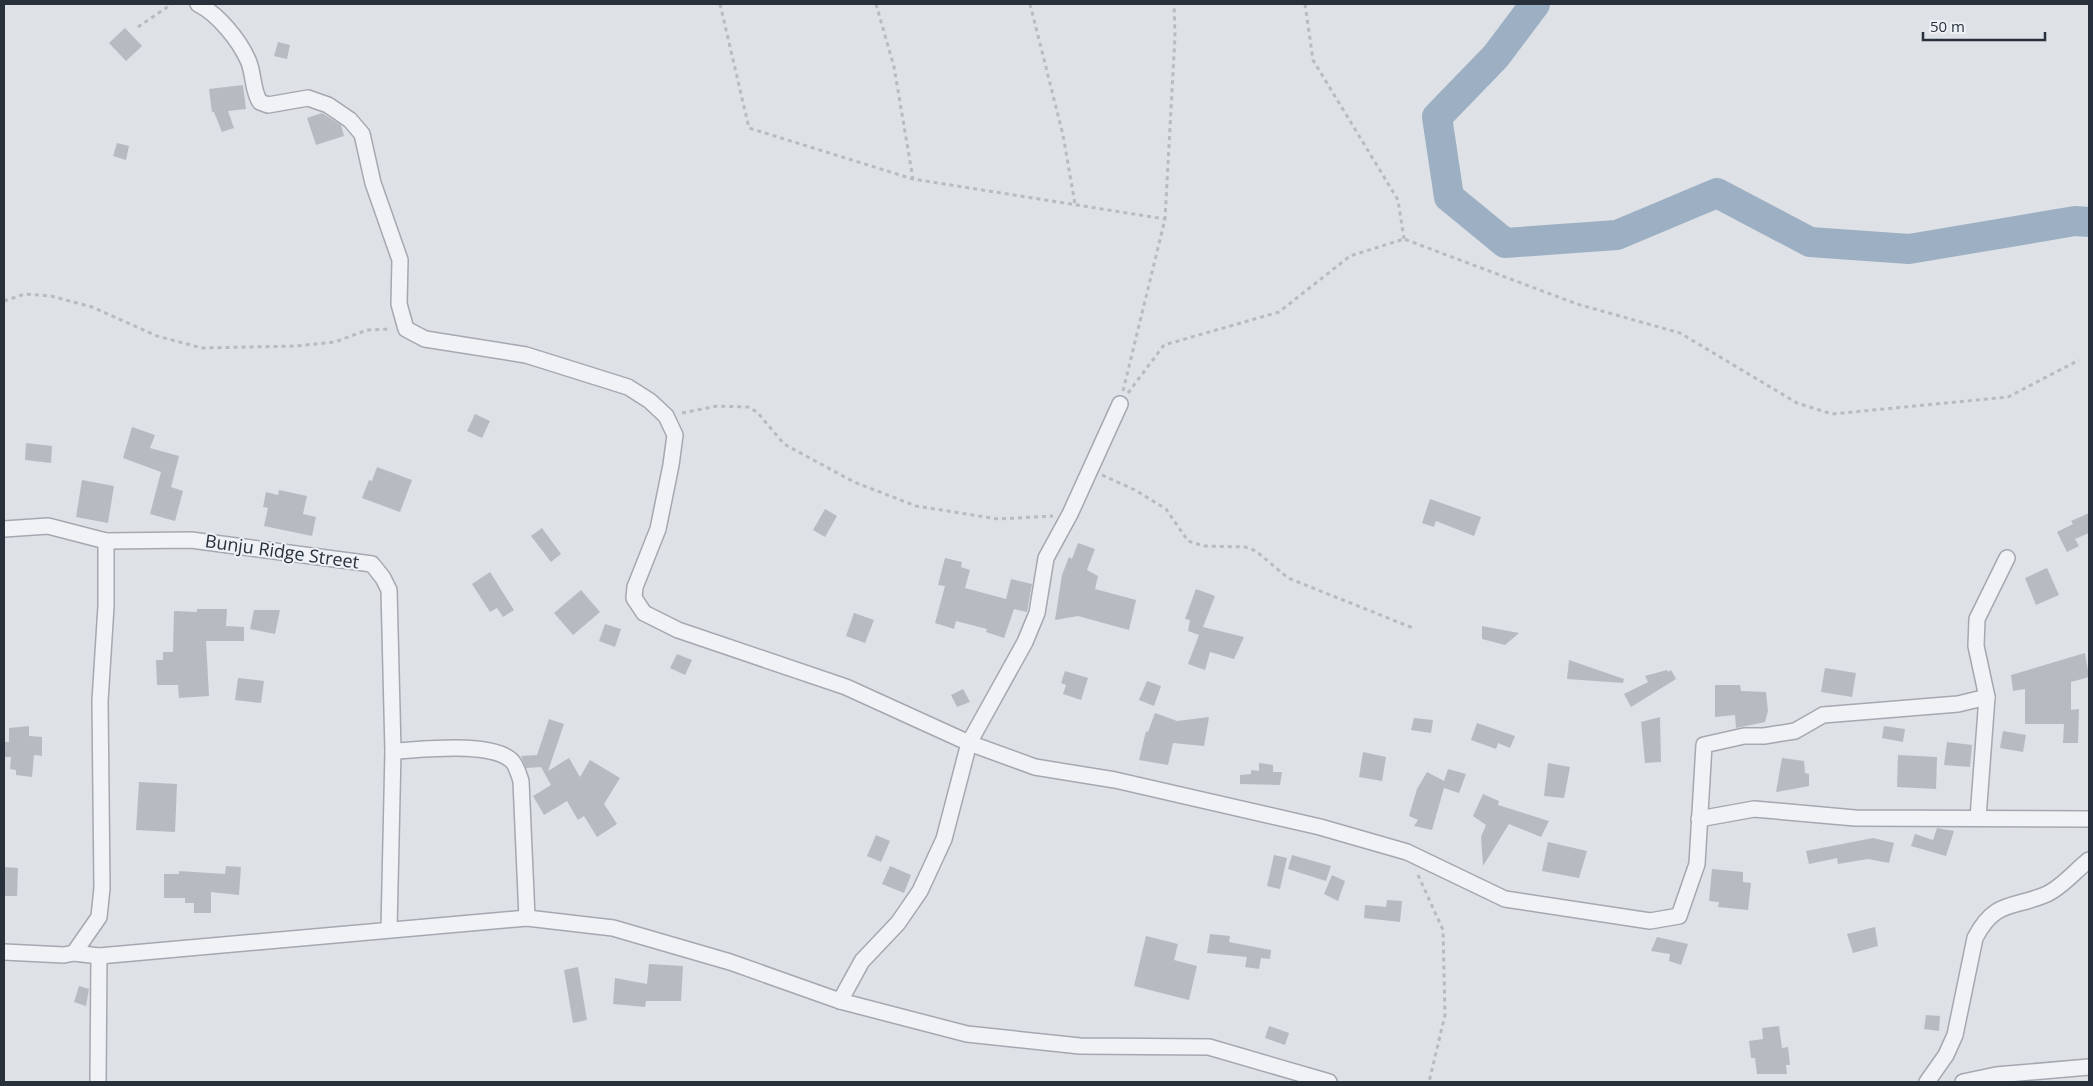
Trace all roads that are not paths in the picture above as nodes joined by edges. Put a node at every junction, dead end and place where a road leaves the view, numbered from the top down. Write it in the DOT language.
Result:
graph roads {
  1 [pos="198,4"];
  2 [pos="1120,404"];
  3 [pos="4,529"];
  4 [pos="106,541"];
  5 [pos="2007,558"];
  6 [pos="1987,697"];
  7 [pos="969,743"];
  8 [pos="393,751"];
  9 [pos="1978,818"];
  10 [pos="1699,819"];
  11 [pos="2089,819"];
  12 [pos="2089,860"];
  13 [pos="527,918"];
  14 [pos="389,929"];
  15 [pos="4,952"];
  16 [pos="74,953"];
  17 [pos="99,956"];
  18 [pos="840,1001"];
  19 [pos="2089,1067"];
  20 [pos="98,1082"];
  21 [pos="1329,1082"];
  22 [pos="1927,1082"];
  23 [pos="1963,1082"];
  1 -- 7 [label="street"];
  2 -- 7 [label="street"];
  3 -- 4 [label="street, Bunju Ridge Street"];
  4 -- 8 [label="street, Bunju Ridge Street"];
  4 -- 16 [label="street"];
  5 -- 6 [label="street"];
  6 -- 9 [label="street"];
  6 -- 10 [label="street"];
  7 -- 10 [label="street"];
  7 -- 18 [label="street"];
  8 -- 13 [label="street"];
  8 -- 14 [label="street, Bunju Ridge Street"];
  9 -- 10 [label="street"];
  9 -- 11 [label="street"];
  12 -- 22 [label="street"];
  13 -- 14 [label="street"];
  13 -- 18 [label="street"];
  14 -- 17 [label="street"];
  15 -- 16 [label="street"];
  16 -- 17 [label="street"];
  17 -- 20 [label="street"];
  18 -- 21 [label="street"];
  19 -- 23 [label="street"];
}
